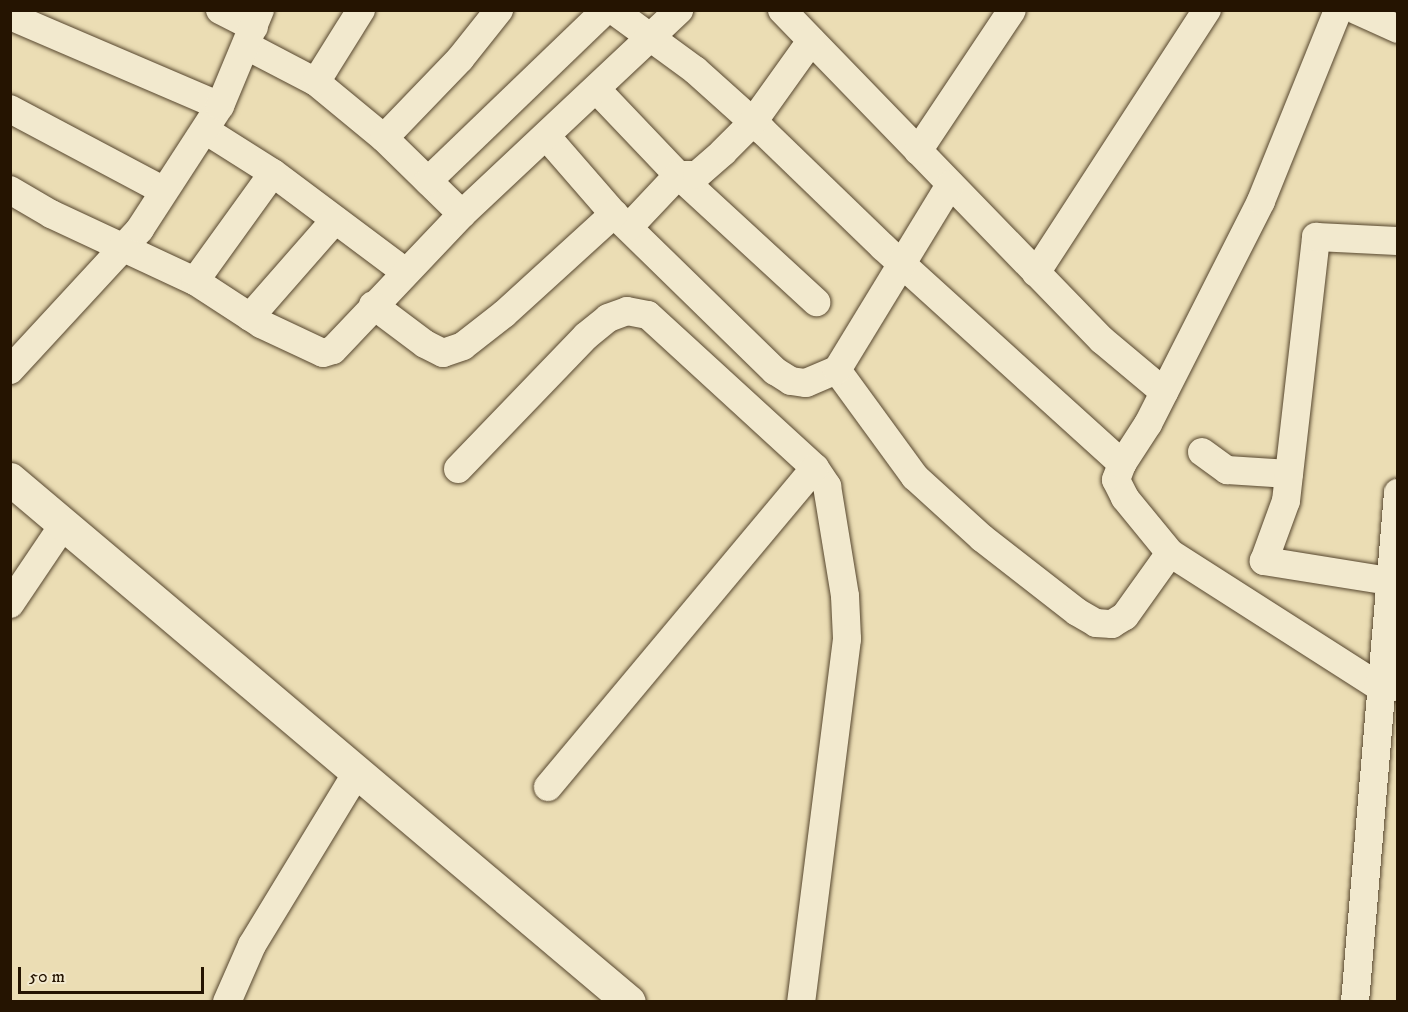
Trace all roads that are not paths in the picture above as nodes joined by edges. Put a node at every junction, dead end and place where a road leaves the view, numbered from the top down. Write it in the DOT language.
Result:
graph roads {
  1 [pos="220,10"];
  2 [pos="361,10"];
  3 [pos="499,10"];
  4 [pos="606,10"];
  5 [pos="613,10"];
  6 [pos="679,10"];
  7 [pos="1012,10"];
  8 [pos="1207,10"];
  9 [pos="1338,10"];
  10 [pos="1356,10"];
  11 [pos="10,16"];
  12 [pos="802,23"];
  13 [pos="254,28"];
  14 [pos="1398,29"];
  15 [pos="652,39"];
  16 [pos="316,82"];
  17 [pos="597,90"];
  18 [pos="10,109"];
  19 [pos="212,118"];
  20 [pos="753,122"];
  21 [pos="547,137"];
  22 [pos="384,138"];
  23 [pos="918,151"];
  24 [pos="273,173"];
  25 [pos="678,175"];
  26 [pos="428,181"];
  27 [pos="950,185"];
  28 [pos="10,190"];
  29 [pos="164,191"];
  30 [pos="462,214"];
  31 [pos="335,220"];
  32 [pos="622,220"];
  33 [pos="1398,242"];
  34 [pos="125,246"];
  35 [pos="904,265"];
  36 [pos="404,271"];
  37 [pos="1036,273"];
  38 [pos="195,281"];
  39 [pos="816,302"];
  40 [pos="373,304"];
  41 [pos="250,316"];
  42 [pos="10,370"];
  43 [pos="837,370"];
  44 [pos="1164,392"];
  45 [pos="1202,452"];
  46 [pos="1122,465"];
  47 [pos="815,468"];
  48 [pos="458,469"];
  49 [pos="1289,474"];
  50 [pos="10,479"];
  51 [pos="1398,492"];
  52 [pos="64,524"];
  53 [pos="1170,553"];
  54 [pos="1389,581"];
  55 [pos="10,604"];
  56 [pos="1388,687"];
  57 [pos="357,772"];
  58 [pos="548,787"];
  59 [pos="227,1002"];
  60 [pos="629,1002"];
  61 [pos="801,1002"];
  62 [pos="1355,1002"];
  1 -- 13 [label="street"];
  2 -- 16 [label="street"];
  3 -- 22 [label="street"];
  4 -- 26 [label="street"];
  5 -- 15 [label="street"];
  6 -- 15 [label="street"];
  7 -- 23 [label="street"];
  8 -- 37 [label="street"];
  9 -- 44 [label="street"];
  10 -- 14 [label="street"];
  11 -- 19 [label="street"];
  12 -- 20 [label="street"];
  12 -- 23 [label="street"];
  13 -- 16 [label="street"];
  13 -- 19 [label="street"];
  15 -- 17 [label="street"];
  15 -- 20 [label="street"];
  16 -- 22 [label="street"];
  17 -- 21 [label="street"];
  17 -- 25 [label="street"];
  18 -- 29 [label="street"];
  19 -- 24 [label="street"];
  19 -- 29 [label="street"];
  20 -- 25 [label="street"];
  20 -- 35 [label="street"];
  21 -- 30 [label="street"];
  21 -- 32 [label="street"];
  22 -- 26 [label="street"];
  23 -- 27 [label="street"];
  24 -- 31 [label="street"];
  24 -- 38 [label="street"];
  25 -- 32 [label="street"];
  25 -- 39 [label="street"];
  26 -- 30 [label="street"];
  27 -- 35 [label="street"];
  27 -- 37 [label="street"];
  28 -- 34 [label="street"];
  29 -- 34 [label="street"];
  30 -- 36 [label="street"];
  31 -- 36 [label="street"];
  31 -- 41 [label="street"];
  32 -- 40 [label="street"];
  32 -- 43 [label="street"];
  33 -- 49 [label="street"];
  34 -- 38 [label="street"];
  34 -- 42 [label="street"];
  35 -- 43 [label="street"];
  35 -- 46 [label="street"];
  36 -- 40 [label="street"];
  37 -- 44 [label="street"];
  38 -- 41 [label="street"];
  40 -- 41 [label="street"];
  43 -- 53 [label="street"];
  44 -- 46 [label="street"];
  45 -- 49 [label="street"];
  46 -- 53 [label="street"];
  47 -- 48 [label="street"];
  47 -- 58 [label="street"];
  47 -- 61 [label="street"];
  49 -- 54 [label="street"];
  50 -- 52 [label="street"];
  51 -- 54 [label="street"];
  52 -- 55 [label="street"];
  52 -- 57 [label="street"];
  53 -- 56 [label="street"];
  54 -- 56 [label="street"];
  56 -- 62 [label="street"];
  57 -- 59 [label="street"];
  57 -- 60 [label="street"];
}
